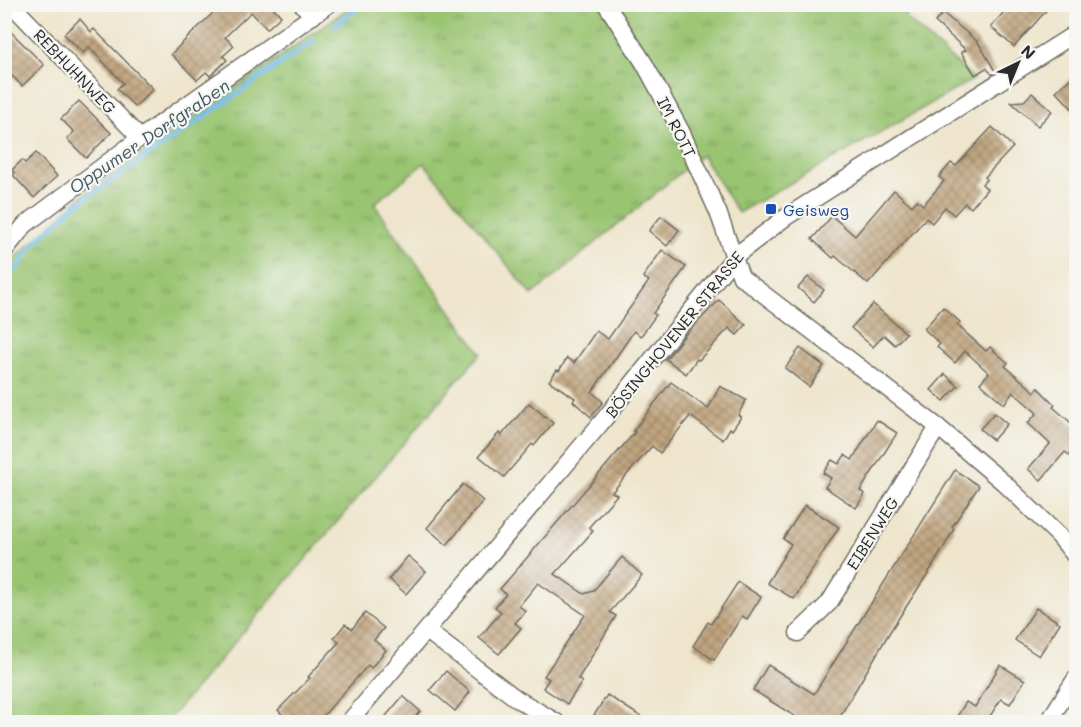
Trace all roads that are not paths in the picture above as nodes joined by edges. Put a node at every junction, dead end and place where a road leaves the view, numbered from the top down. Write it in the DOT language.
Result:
graph roads {
  1 [pos="11,4"];
  2 [pos="329,4"];
  3 [pos="606,4"];
  4 [pos="307,10"];
  5 [pos="1077,33"];
  6 [pos="140,138"];
  7 [pos="4,250"];
  8 [pos="735,256"];
  9 [pos="938,428"];
  10 [pos="1077,557"];
  11 [pos="427,631"];
  12 [pos="798,633"];
  13 [pos="1077,678"];
  14 [pos="349,723"];
  15 [pos="556,723"];
  16 [pos="1048,723"];
  1 -- 6 [label="street, REBHUHNWEG"];
  2 -- 4 [label="street"];
  3 -- 8 [label="street, IM ROTT"];
  4 -- 6 [label="street"];
  5 -- 8 [label="street, BÖSINGHOVENER STRASSE"];
  6 -- 7 [label="street"];
  8 -- 9 [label="street"];
  8 -- 11 [label="street, BÖSINGHOVENER STRASSE"];
  9 -- 10 [label="street"];
  9 -- 12 [label="street, EIBENWEG"];
  11 -- 14 [label="street, BÖSINGHOVENER STRASSE"];
  11 -- 15 [label="street"];
  13 -- 16 [label="street"];
}
